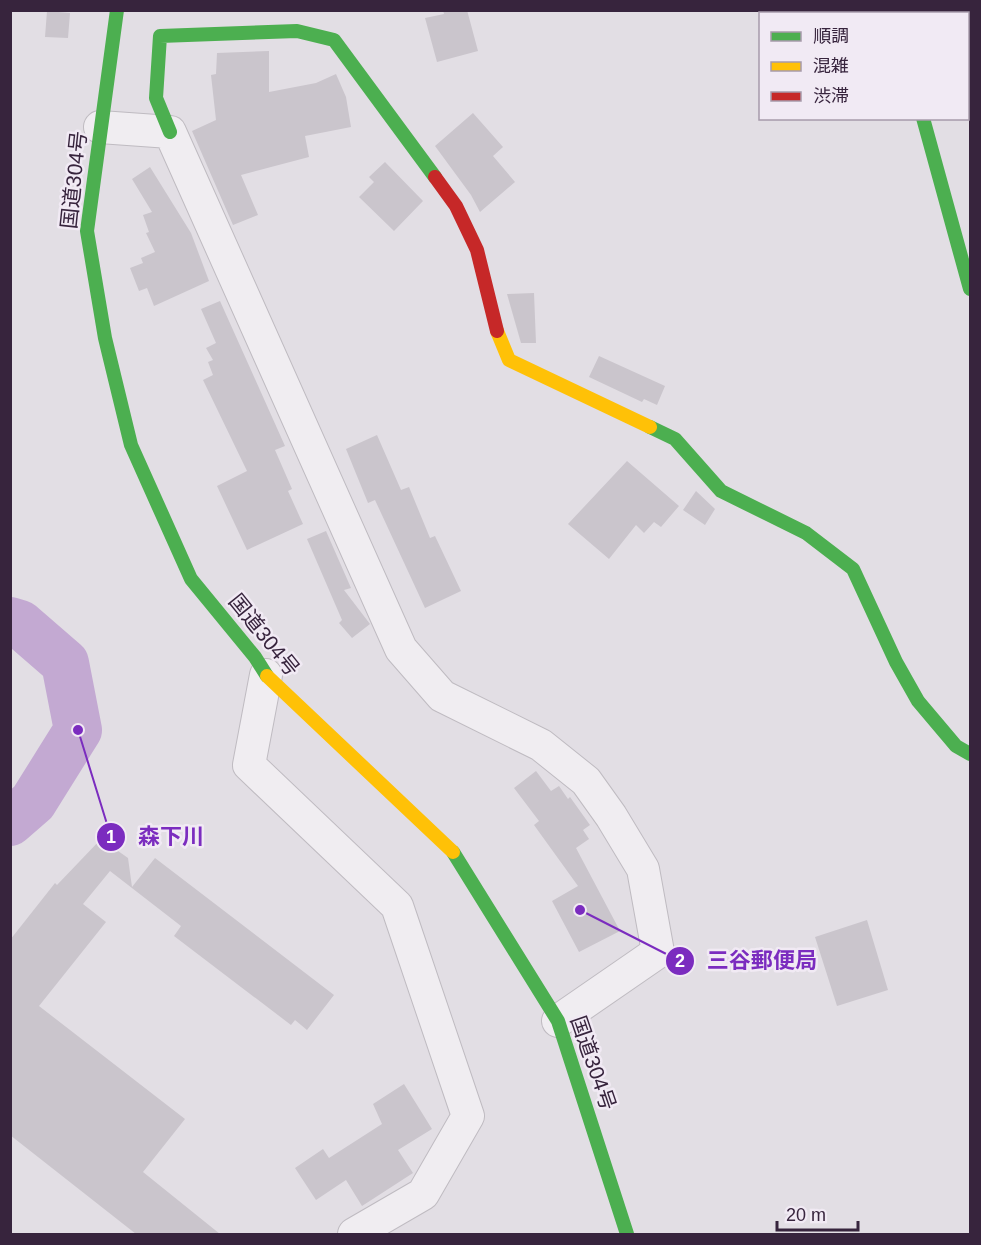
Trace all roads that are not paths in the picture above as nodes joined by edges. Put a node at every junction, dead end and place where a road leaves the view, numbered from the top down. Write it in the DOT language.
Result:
graph roads {
  1 [pos="117,10"];
  2 [pos="924,120"];
  3 [pos="100,128"];
  4 [pos="170,132"];
  5 [pos="970,289"];
  6 [pos="266,675"];
  7 [pos="970,754"];
  8 [pos="558,1021"];
  9 [pos="354,1234"];
  10 [pos="627,1234"];
  1 -- 3 [label="main road, 国道304号"];
  2 -- 5 [label="main road"];
  3 -- 4 [label="street"];
  3 -- 6 [label="main road, 国道304号"];
  4 -- 7 [label="main road"];
  4 -- 8 [label="street"];
  6 -- 8 [label="main road, 国道304号"];
  6 -- 9 [label="street"];
  8 -- 10 [label="main road, 国道304号"];
}
